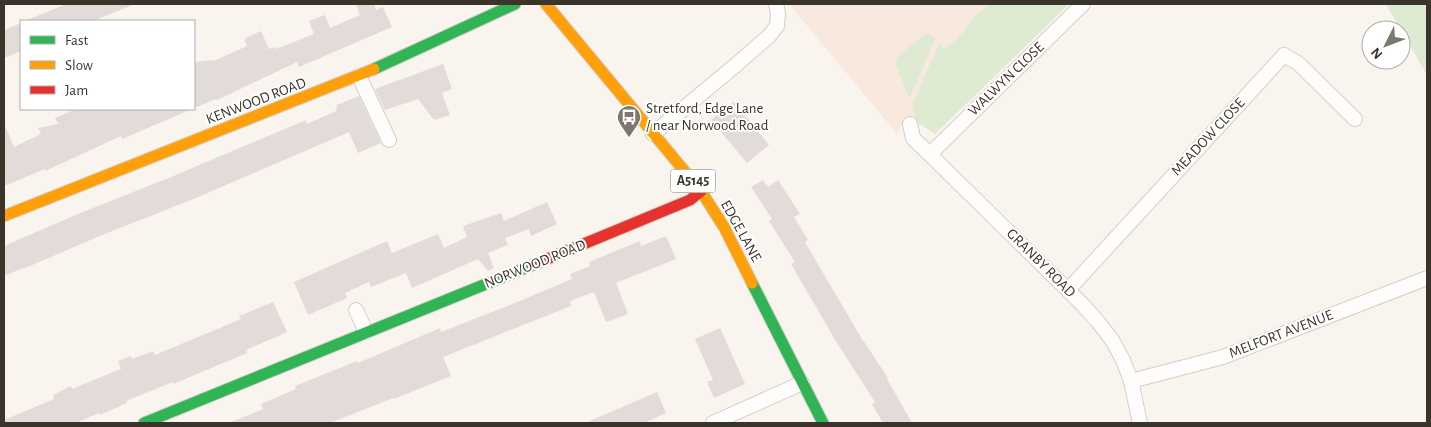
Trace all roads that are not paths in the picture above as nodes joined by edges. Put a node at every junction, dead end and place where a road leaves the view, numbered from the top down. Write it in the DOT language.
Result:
graph roads {
  1 [pos="515,4"];
  2 [pos="546,4"];
  3 [pos="776,4"];
  4 [pos="1083,4"];
  5 [pos="359,76"];
  6 [pos="1355,119"];
  7 [pos="910,124"];
  8 [pos="653,134"];
  9 [pos="388,140"];
  10 [pos="930,154"];
  11 [pos="701,191"];
  12 [pos="4,216"];
  13 [pos="1427,278"];
  14 [pos="1068,290"];
  15 [pos="356,310"];
  16 [pos="366,332"];
  17 [pos="1131,381"];
  18 [pos="802,383"];
  19 [pos="144,423"];
  20 [pos="713,423"];
  21 [pos="823,423"];
  22 [pos="1140,423"];
  1 -- 5 [label="main road, KENWOOD ROAD"];
  2 -- 8 [label="main road, EDGE LANE / A5145"];
  3 -- 8 [label="street"];
  4 -- 10 [label="street, WALWYN CLOSE"];
  5 -- 9 [label="street"];
  5 -- 12 [label="main road, KENWOOD ROAD"];
  6 -- 14 [label="street, MEADOW CLOSE"];
  7 -- 10 [label="street, GRANBY ROAD"];
  8 -- 11 [label="main road, EDGE LANE / A5145"];
  10 -- 14 [label="street, GRANBY ROAD"];
  11 -- 16 [label="main road, NORWOOD ROAD"];
  11 -- 18 [label="main road, EDGE LANE / A5145"];
  13 -- 17 [label="street, MELFORT AVENUE"];
  14 -- 17 [label="street, GRANBY ROAD"];
  15 -- 16 [label="street"];
  16 -- 19 [label="main road, NORWOOD ROAD"];
  17 -- 22 [label="street, GRANBY ROAD"];
  18 -- 20 [label="street"];
  18 -- 21 [label="main road, EDGE LANE / A5145"];
}
